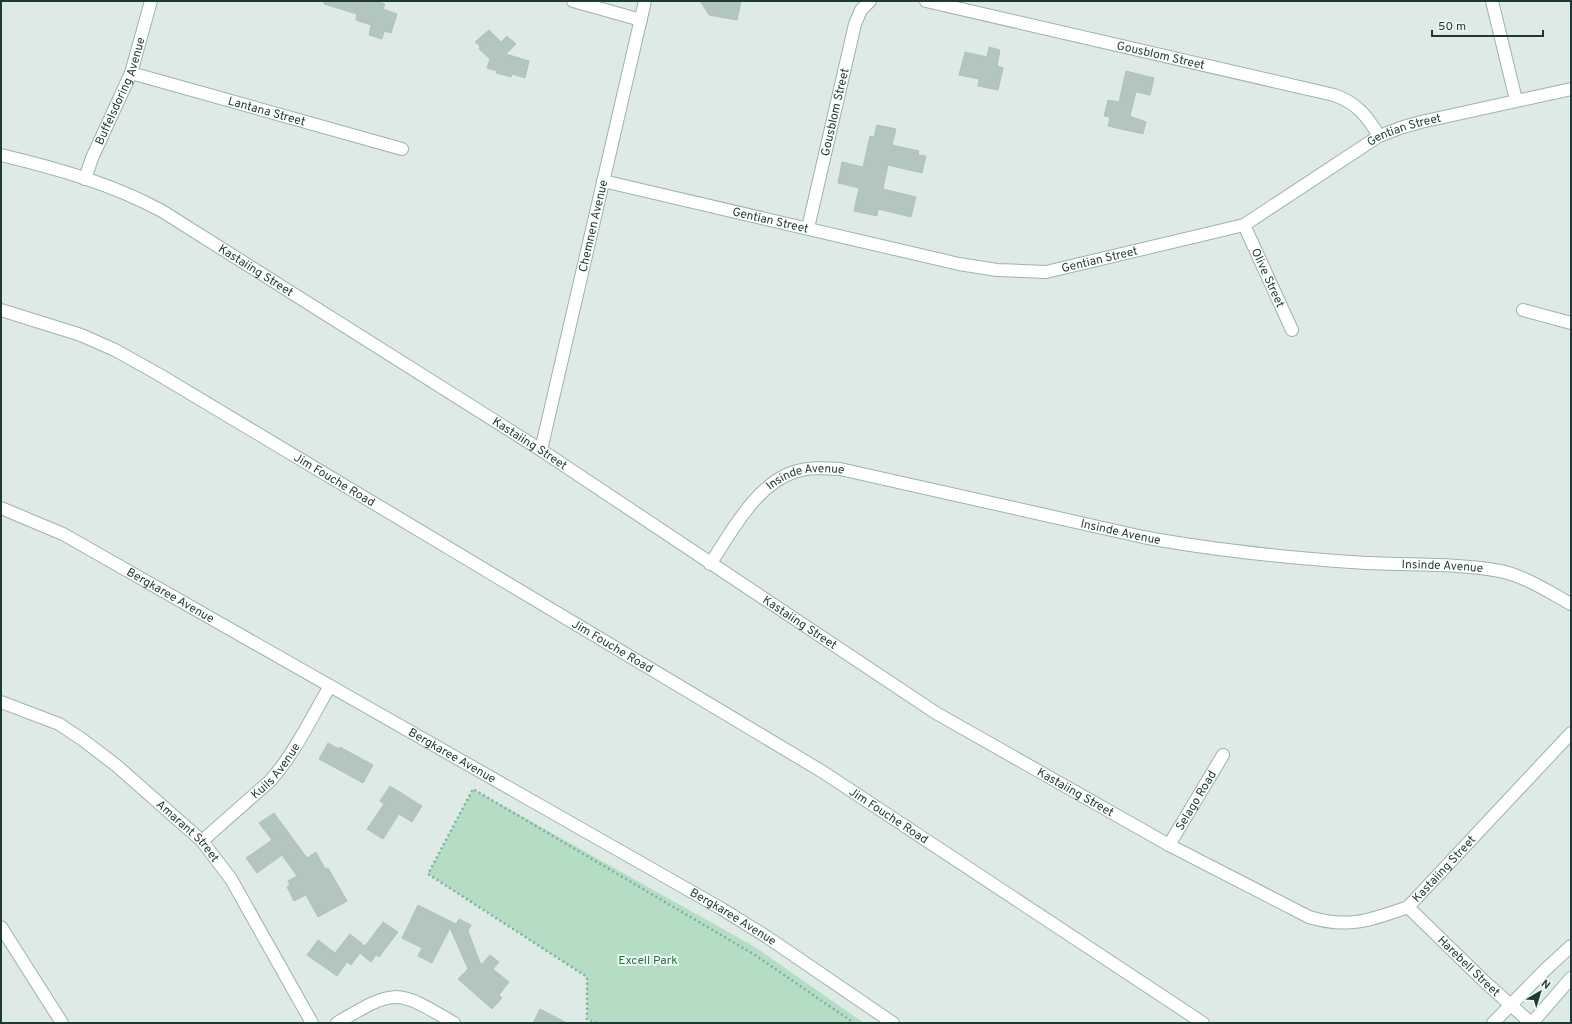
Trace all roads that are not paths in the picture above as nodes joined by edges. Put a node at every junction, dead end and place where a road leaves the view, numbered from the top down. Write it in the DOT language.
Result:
graph roads {
  1 [pos="151,1"];
  2 [pos="573,1"];
  3 [pos="645,1"];
  4 [pos="870,1"];
  5 [pos="926,1"];
  6 [pos="1492,1"];
  7 [pos="641,20"];
  8 [pos="131,73"];
  9 [pos="1571,89"];
  10 [pos="1516,100"];
  11 [pos="1379,136"];
  12 [pos="402,149"];
  13 [pos="1,155"];
  14 [pos="85,178"];
  15 [pos="603,181"];
  16 [pos="1244,225"];
  17 [pos="808,228"];
  18 [pos="1,310"];
  19 [pos="1523,310"];
  20 [pos="1571,322"];
  21 [pos="1292,330"];
  22 [pos="541,450"];
  23 [pos="1,508"];
  24 [pos="710,564"];
  25 [pos="1571,604"];
  26 [pos="330,686"];
  27 [pos="1,702"];
  28 [pos="1571,733"];
  29 [pos="1223,755"];
  30 [pos="202,841"];
  31 [pos="1169,845"];
  32 [pos="1408,907"];
  33 [pos="1,927"];
  34 [pos="1571,946"];
  35 [pos="1571,978"];
  36 [pos="1510,1005"];
  37 [pos="62,1023"];
  38 [pos="312,1023"];
  39 [pos="337,1023"];
  40 [pos="454,1023"];
  41 [pos="893,1023"];
  42 [pos="1203,1023"];
  43 [pos="1493,1023"];
  44 [pos="1532,1023"];
  1 -- 8 [label="street, Buffelsdoring Avenue"];
  2 -- 7 [label="street"];
  3 -- 7 [label="street, Chemnen Avenue"];
  4 -- 17 [label="street, Gousblom Street"];
  5 -- 11 [label="street, Gousblom Street"];
  6 -- 10 [label="street"];
  7 -- 15 [label="street, Chemnen Avenue"];
  8 -- 12 [label="street, Lantana Street"];
  8 -- 14 [label="street, Buffelsdoring Avenue"];
  9 -- 10 [label="street, Gentian Street"];
  10 -- 11 [label="street, Gentian Street"];
  11 -- 16 [label="street, Gentian Street"];
  13 -- 14 [label="street, Kastaiing Street"];
  14 -- 22 [label="street, Kastaiing Street"];
  15 -- 17 [label="street, Gentian Street"];
  15 -- 22 [label="street, Chemnen Avenue"];
  16 -- 17 [label="street, Gentian Street"];
  16 -- 21 [label="street, Olive Street"];
  18 -- 42 [label="street, Jim Fouche Road"];
  19 -- 20 [label="street"];
  22 -- 24 [label="street, Kastaiing Street"];
  23 -- 26 [label="street, Bergkaree Avenue"];
  24 -- 25 [label="street, Insinde Avenue"];
  24 -- 31 [label="street, Kastaiing Street"];
  26 -- 30 [label="street, Kuils Avenue"];
  26 -- 41 [label="street, Bergkaree Avenue"];
  27 -- 30 [label="street, Amarant Street"];
  28 -- 32 [label="street, Kastaiing Street"];
  29 -- 31 [label="street, Selago Road"];
  30 -- 38 [label="street, Amarant Street"];
  31 -- 32 [label="street, Kastaiing Street"];
  32 -- 36 [label="street, Harebell Street"];
  33 -- 37 [label="street"];
  34 -- 36 [label="street"];
  35 -- 44 [label="street"];
  36 -- 43 [label="street"];
  36 -- 44 [label="street, Harebell Street"];
  39 -- 40 [label="street"];
}
